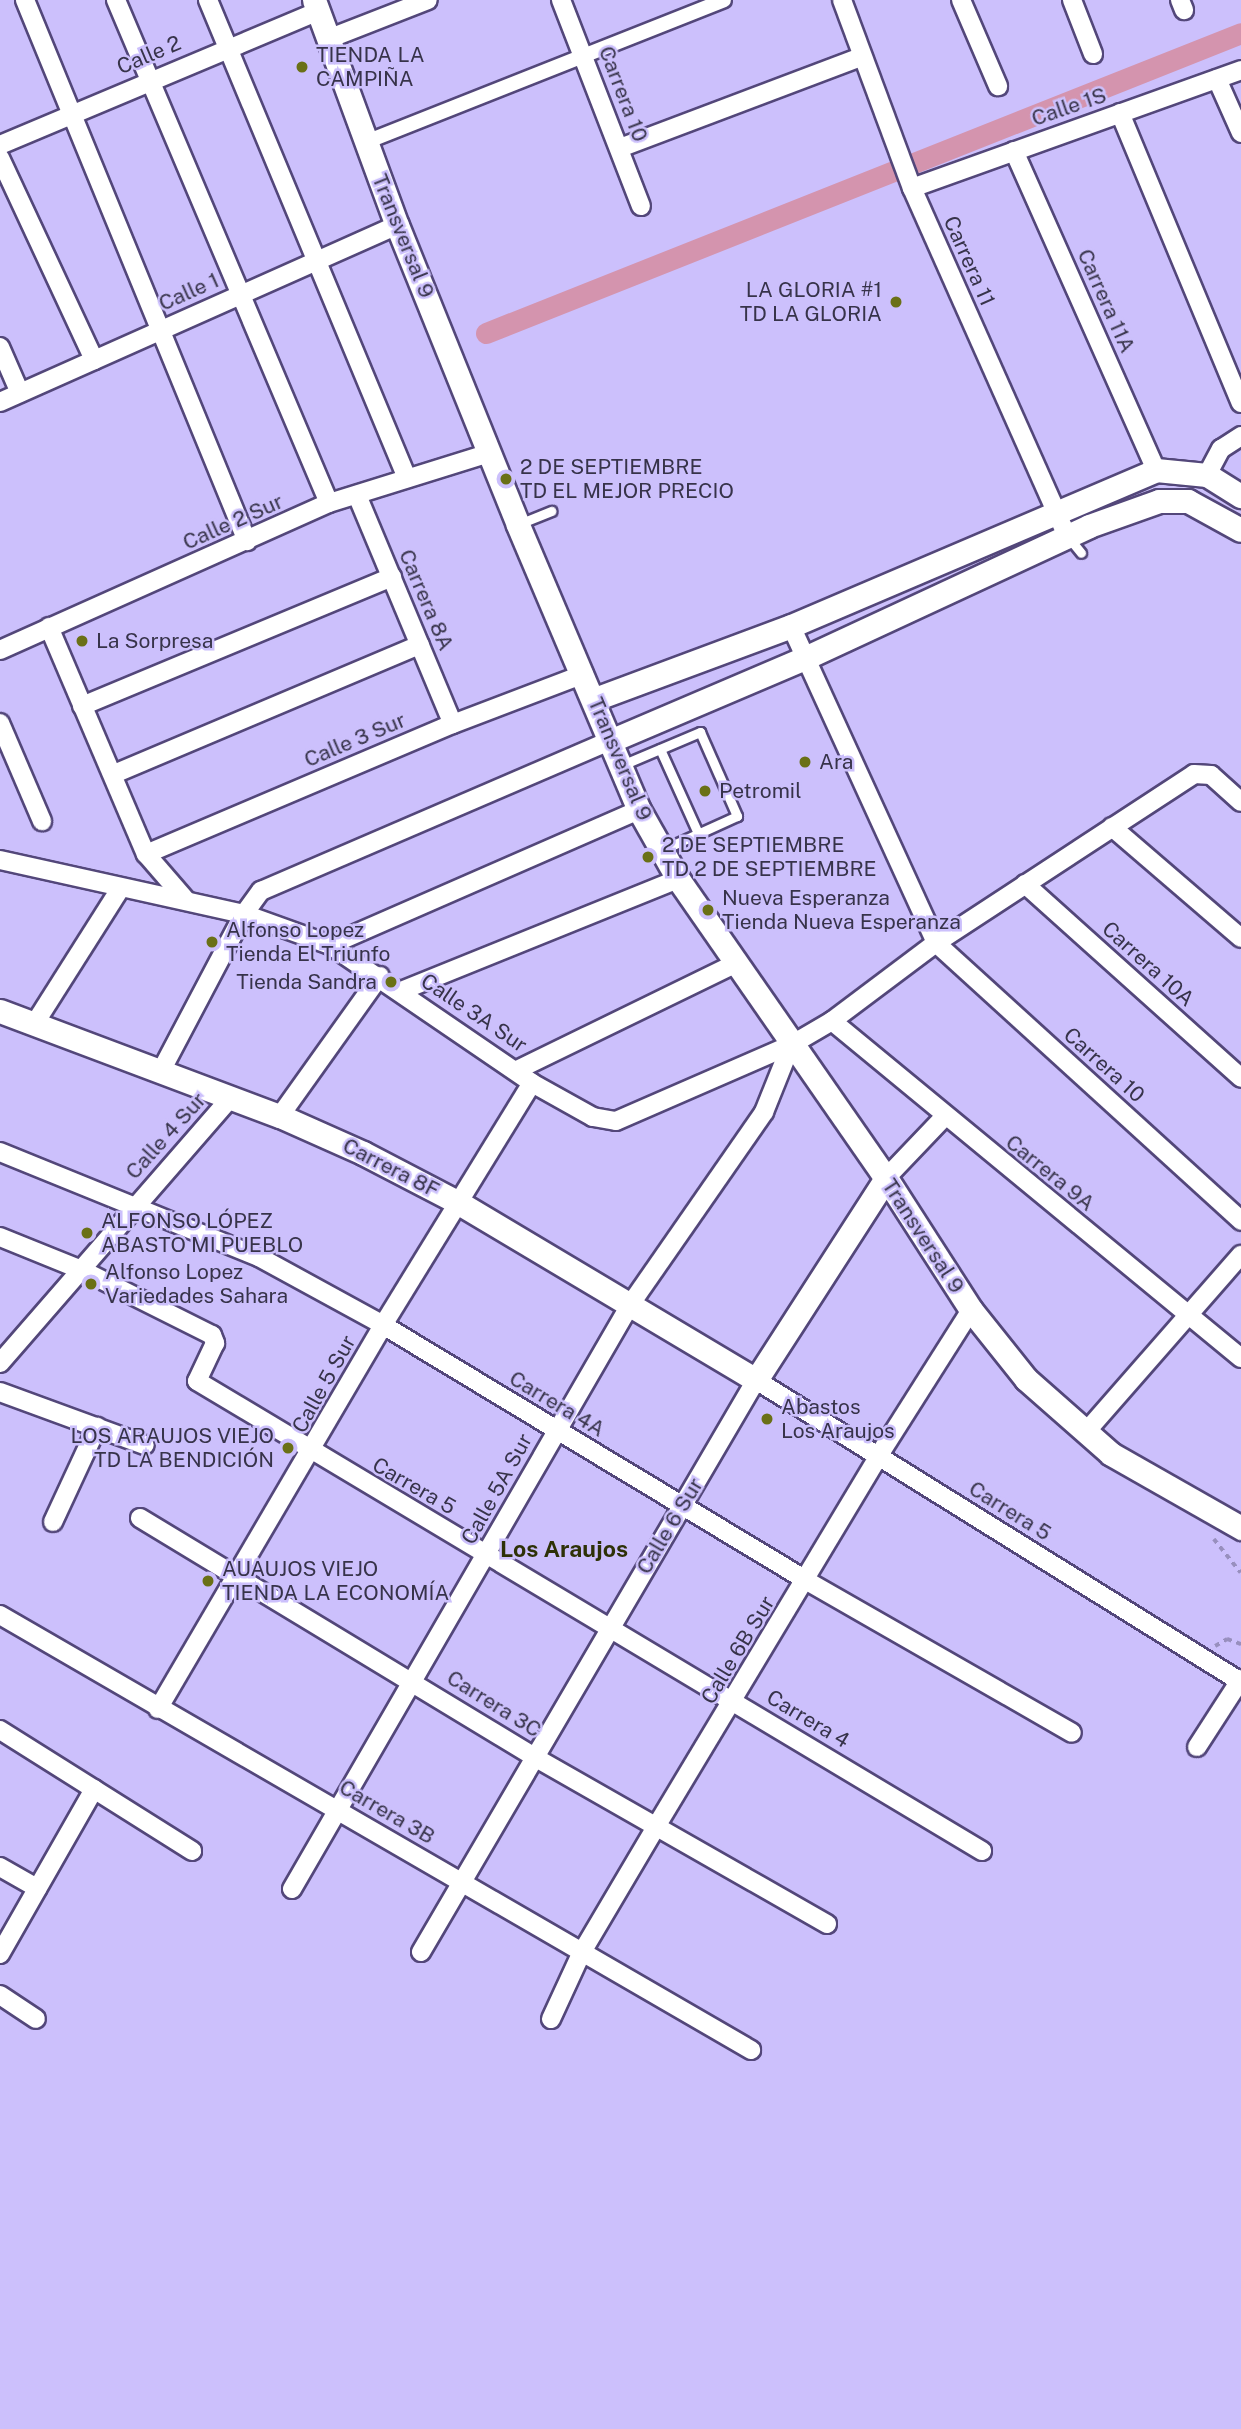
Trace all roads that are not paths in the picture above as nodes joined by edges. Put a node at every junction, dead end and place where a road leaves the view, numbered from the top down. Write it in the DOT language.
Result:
graph roads {
  1 [pos="25,0"];
  2 [pos="116,0"];
  3 [pos="208,0"];
  4 [pos="428,0"];
  5 [pos="561,0"];
  6 [pos="724,0"];
  7 [pos="842,0"];
  8 [pos="961,0"];
  9 [pos="1072,0"];
  10 [pos="316,5"];
  11 [pos="328,39"];
  12 [pos="228,46"];
  13 [pos="583,54"];
  14 [pos="1093,54"];
  15 [pos="861,57"];
  16 [pos="1241,70"];
  17 [pos="149,79"];
  18 [pos="1217,79"];
  19 [pos="998,86"];
  20 [pos="72,112"];
  21 [pos="1120,113"];
  22 [pos="1241,133"];
  23 [pos="366,142"];
  24 [pos="0,145"];
  25 [pos="620,148"];
  26 [pos="1014,151"];
  27 [pos="0,158"];
  28 [pos="912,187"];
  29 [pos="641,206"];
  30 [pos="397,225"];
  31 [pos="314,260"];
  32 [pos="242,294"];
  33 [pos="162,330"];
  34 [pos="0,347"];
  35 [pos="94,360"];
  36 [pos="20,393"];
  37 [pos="0,402"];
  38 [pos="1241,403"];
  39 [pos="1241,436"];
  40 [pos="491,453"];
  41 [pos="1156,470"];
  42 [pos="1207,475"];
  43 [pos="407,478"];
  44 [pos="357,495"];
  45 [pos="1241,496"];
  46 [pos="330,503"];
  47 [pos="551,511"];
  48 [pos="1055,513"];
  49 [pos="518,524"];
  50 [pos="1241,530"];
  51 [pos="247,541"];
  52 [pos="1074,545"];
  53 [pos="392,577"];
  54 [pos="791,626"];
  55 [pos="48,627"];
  56 [pos="420,645"];
  57 [pos="0,649"];
  58 [pos="806,658"];
  59 [pos="584,674"];
  60 [pos="595,699"];
  61 [pos="82,706"];
  62 [pos="0,723"];
  63 [pos="453,724"];
  64 [pos="610,741"];
  65 [pos="660,749"];
  66 [pos="621,766"];
  67 [pos="114,774"];
  68 [pos="1241,802"];
  69 [pos="639,810"];
  70 [pos="42,821"];
  71 [pos="1112,827"];
  72 [pos="698,834"];
  73 [pos="662,850"];
  74 [pos="146,853"];
  75 [pos="0,860"];
  76 [pos="678,879"];
  77 [pos="1025,884"];
  78 [pos="120,889"];
  79 [pos="184,900"];
  80 [pos="244,914"];
  81 [pos="1241,938"];
  82 [pos="936,943"];
  83 [pos="331,945"];
  84 [pos="736,963"];
  85 [pos="380,976"];
  86 [pos="401,991"];
  87 [pos="0,1011"];
  88 [pos="832,1021"];
  89 [pos="35,1023"];
  90 [pos="791,1045"];
  91 [pos="517,1070"];
  92 [pos="160,1073"];
  93 [pos="1241,1078"];
  94 [pos="532,1083"];
  95 [pos="229,1100"];
  96 [pos="280,1116"];
  97 [pos="944,1117"];
  98 [pos="0,1152"];
  99 [pos="886,1178"];
  100 [pos="459,1203"];
  101 [pos="134,1206"];
  102 [pos="1241,1221"];
  103 [pos="0,1237"];
  104 [pos="1241,1255"];
  105 [pos="84,1271"];
  106 [pos="631,1305"];
  107 [pos="971,1310"];
  108 [pos="1190,1315"];
  109 [pos="383,1325"];
  110 [pos="1241,1358"];
  111 [pos="0,1363"];
  112 [pos="756,1380"];
  113 [pos="0,1392"];
  114 [pos="97,1427"];
  115 [pos="556,1430"];
  116 [pos="1085,1433"];
  117 [pos="145,1445"];
  118 [pos="312,1452"];
  119 [pos="878,1455"];
  120 [pos="682,1504"];
  121 [pos="140,1518"];
  122 [pos="1223,1519"];
  123 [pos="53,1522"];
  124 [pos="1241,1545"];
  125 [pos="486,1554"];
  126 [pos="238,1576"];
  127 [pos="807,1581"];
  128 [pos="0,1615"];
  129 [pos="608,1629"];
  130 [pos="1241,1680"];
  131 [pos="415,1681"];
  132 [pos="734,1700"];
  133 [pos="158,1709"];
  134 [pos="0,1730"];
  135 [pos="1072,1733"];
  136 [pos="1197,1747"];
  137 [pos="536,1758"];
  138 [pos="94,1789"];
  139 [pos="338,1810"];
  140 [pos="657,1825"];
  141 [pos="192,1851"];
  142 [pos="982,1851"];
  143 [pos="0,1867"];
  144 [pos="459,1880"];
  145 [pos="37,1888"];
  146 [pos="292,1889"];
  147 [pos="827,1924"];
  148 [pos="421,1952"];
  149 [pos="582,1952"];
  150 [pos="0,1954"];
  151 [pos="0,1995"];
  152 [pos="551,2018"];
  153 [pos="36,2019"];
  154 [pos="751,2050"];
  1 -- 20 [label="street"];
  2 -- 17 [label="street"];
  3 -- 12 [label="street"];
  4 -- 11 [label="street"];
  5 -- 13 [label="street, Carrera 10"];
  6 -- 13 [label="street"];
  7 -- 15 [label="street, Carrera 11"];
  8 -- 19 [label="street"];
  9 -- 14 [label="street"];
  10 -- 11 [label="street, Transversal 9"];
  10 -- 12 [label="street, Calle 2"];
  11 -- 23 [label="street, Transversal 9"];
  12 -- 17 [label="street, Calle 2"];
  12 -- 31 [label="street"];
  13 -- 23 [label="street"];
  13 -- 25 [label="street, Carrera 10"];
  15 -- 25 [label="street"];
  15 -- 28 [label="street, Carrera 11"];
  16 -- 18 [label="street, Calle 1S"];
  17 -- 20 [label="street, Calle 2"];
  17 -- 32 [label="street"];
  18 -- 21 [label="street, Calle 1S"];
  18 -- 22 [label="street"];
  20 -- 24 [label="street, Calle 2"];
  20 -- 33 [label="street"];
  21 -- 26 [label="street, Calle 1S"];
  21 -- 38 [label="street"];
  23 -- 30 [label="street, Transversal 9"];
  25 -- 29 [label="street, Carrera 10"];
  26 -- 28 [label="street, Calle 1S"];
  26 -- 41 [label="street, Carrera 11A"];
  27 -- 35 [label="street"];
  28 -- 48 [label="street, Carrera 11"];
  30 -- 31 [label="street, Calle 1"];
  30 -- 40 [label="street, Transversal 9"];
  31 -- 32 [label="street, Calle 1"];
  31 -- 43 [label="street"];
  32 -- 33 [label="street, Calle 1"];
  32 -- 46 [label="street"];
  33 -- 35 [label="street, Calle 1"];
  33 -- 51 [label="street"];
  34 -- 36 [label="street"];
  35 -- 36 [label="street, Calle 1"];
  36 -- 37 [label="street, Calle 1"];
  39 -- 42 [label="street"];
  40 -- 43 [label="street, Calle 2 Sur"];
  40 -- 49 [label="street, Transversal 9"];
  41 -- 42 [label="street"];
  41 -- 48 [label="street"];
  42 -- 45 [label="street"];
  43 -- 44 [label="street, Calle 2 Sur"];
  44 -- 46 [label="street, Calle 2 Sur"];
  44 -- 53 [label="street, Carrera 8A"];
  46 -- 51 [label="street, Calle 2 Sur"];
  47 -- 49 [label="lane"];
  48 -- 52 [label="street, Carrera 11"];
  48 -- 54 [label="street"];
  49 -- 59 [label="street, Transversal 9"];
  50 -- 52 [label="street"];
  51 -- 55 [label="street, Calle 2 Sur"];
  52 -- 58 [label="street"];
  53 -- 56 [label="street, Carrera 8A"];
  53 -- 61 [label="street"];
  54 -- 58 [label="street"];
  54 -- 60 [label="street"];
  55 -- 57 [label="street, Calle 2 Sur"];
  55 -- 61 [label="street"];
  56 -- 63 [label="street, Carrera 8A"];
  56 -- 67 [label="street"];
  58 -- 64 [label="street"];
  58 -- 82 [label="street"];
  59 -- 60 [label="street, Transversal 9"];
  59 -- 63 [label="street, Calle 3 Sur"];
  60 -- 64 [label="street, Transversal 9"];
  61 -- 67 [label="street"];
  62 -- 70 [label="street"];
  63 -- 74 [label="street, Calle 3 Sur"];
  64 -- 66 [label="street, Transversal 9"];
  64 -- 80 [label="street"];
  65 -- 66 [label="lane"];
  65 -- 72 [label="lane"];
  65 -- 72 [label="lane"];
  66 -- 69 [label="street, Transversal 9"];
  67 -- 74 [label="street"];
  68 -- 71 [label="street, Calle 3A Sur"];
  69 -- 73 [label="street, Transversal 9"];
  69 -- 83 [label="street"];
  71 -- 77 [label="street, Calle 3A Sur"];
  71 -- 81 [label="street"];
  72 -- 73 [label="lane"];
  73 -- 76 [label="street, Transversal 9"];
  74 -- 79 [label="street"];
  75 -- 78 [label="street, Calle 3A Sur"];
  76 -- 84 [label="street, Transversal 9"];
  76 -- 86 [label="street"];
  77 -- 82 [label="street, Calle 3A Sur"];
  77 -- 93 [label="street, Carrera 10A"];
  78 -- 79 [label="street, Calle 3A Sur"];
  78 -- 89 [label="street"];
  79 -- 80 [label="street, Calle 3A Sur"];
  80 -- 83 [label="street, Calle 3A Sur"];
  80 -- 92 [label="street"];
  82 -- 88 [label="street, Calle 3A Sur"];
  82 -- 102 [label="street, Carrera 10"];
  83 -- 85 [label="street, Calle 3A Sur"];
  84 -- 90 [label="street, Transversal 9"];
  84 -- 91 [label="street"];
  85 -- 86 [label="street, Calle 3A Sur"];
  85 -- 96 [label="street"];
  86 -- 91 [label="street, Calle 3A Sur"];
  87 -- 89 [label="street, Carrera 8F"];
  88 -- 90 [label="street, Calle 3A Sur"];
  88 -- 97 [label="street, Carrera 9A"];
  89 -- 92 [label="street, Carrera 8F"];
  90 -- 94 [label="street, Calle 3A Sur"];
  90 -- 99 [label="street, Transversal 9"];
  90 -- 106 [label="street, Calle 5A Sur"];
  91 -- 94 [label="street, Calle 3A Sur"];
  92 -- 95 [label="street, Carrera 8F"];
  94 -- 100 [label="street, Calle 5 Sur"];
  95 -- 96 [label="street, Carrera 8F"];
  95 -- 101 [label="street, Calle 4 Sur"];
  96 -- 100 [label="street, Carrera 8F"];
  97 -- 99 [label="street, Calle 6 Sur"];
  97 -- 108 [label="street, Carrera 9A"];
  98 -- 101 [label="street, Carrera 4A"];
  99 -- 107 [label="street, Transversal 9"];
  99 -- 112 [label="street, Calle 6 Sur"];
  100 -- 106 [label="street, Carrera 8F"];
  100 -- 109 [label="street, Calle 5 Sur"];
  101 -- 105 [label="street, Calle 4 Sur"];
  101 -- 109 [label="street, Carrera 4A"];
  103 -- 105 [label="street"];
  104 -- 108 [label="street"];
  105 -- 111 [label="street, Calle 4 Sur"];
  105 -- 118 [label="street, Carrera 5"];
  106 -- 112 [label="street, Carrera 8F"];
  106 -- 115 [label="street, Calle 5A Sur"];
  107 -- 116 [label="street, Transversal 9"];
  107 -- 119 [label="street, Calle 6B Sur"];
  108 -- 110 [label="street, Carrera 9A"];
  108 -- 116 [label="street"];
  109 -- 115 [label="street, Carrera 4A"];
  109 -- 118 [label="street, Calle 5 Sur"];
  112 -- 119 [label="street, Carrera 5"];
  112 -- 120 [label="street, Calle 6 Sur"];
  113 -- 114 [label="street"];
  114 -- 117 [label="street"];
  114 -- 123 [label="street"];
  115 -- 120 [label="street, Carrera 4A"];
  115 -- 125 [label="street, Calle 5A Sur"];
  116 -- 122 [label="street, Transversal 9"];
  118 -- 125 [label="street, Carrera 5"];
  118 -- 126 [label="street, Calle 5 Sur"];
  119 -- 127 [label="street, Calle 6B Sur"];
  119 -- 130 [label="street, Carrera 5"];
  120 -- 127 [label="street, Carrera 4A"];
  120 -- 129 [label="street, Calle 6 Sur"];
  121 -- 126 [label="street, Carrera 3C"];
  122 -- 124 [label="street, Transversal 9"];
  125 -- 129 [label="street, Carrera 5"];
  125 -- 131 [label="street, Calle 5A Sur"];
  126 -- 131 [label="street, Carrera 3C"];
  126 -- 133 [label="street, Calle 5 Sur"];
  127 -- 132 [label="street, Calle 6B Sur"];
  127 -- 135 [label="street, Carrera 4A"];
  128 -- 133 [label="street, Carrera 3B"];
  129 -- 132 [label="street, Carrera 4"];
  129 -- 137 [label="street, Calle 6 Sur"];
  130 -- 136 [label="street, Carrera 5"];
  131 -- 137 [label="street, Carrera 3C"];
  131 -- 139 [label="street, Calle 5A Sur"];
  132 -- 140 [label="street, Calle 6B Sur"];
  132 -- 142 [label="street, Carrera 4"];
  133 -- 139 [label="street, Carrera 3B"];
  134 -- 138 [label="street"];
  137 -- 140 [label="street, Carrera 3C"];
  137 -- 144 [label="street, Calle 6 Sur"];
  138 -- 141 [label="street"];
  138 -- 145 [label="street"];
  139 -- 144 [label="street, Carrera 3B"];
  139 -- 146 [label="street, Calle 5A Sur"];
  140 -- 147 [label="street, Carrera 3C"];
  140 -- 149 [label="street, Calle 6B Sur"];
  143 -- 145 [label="street"];
  144 -- 148 [label="street, Calle 6 Sur"];
  144 -- 149 [label="street, Carrera 3B"];
  145 -- 150 [label="street"];
  149 -- 152 [label="street, Calle 6B Sur"];
  149 -- 154 [label="street, Carrera 3B"];
  151 -- 153 [label="street"];
}
